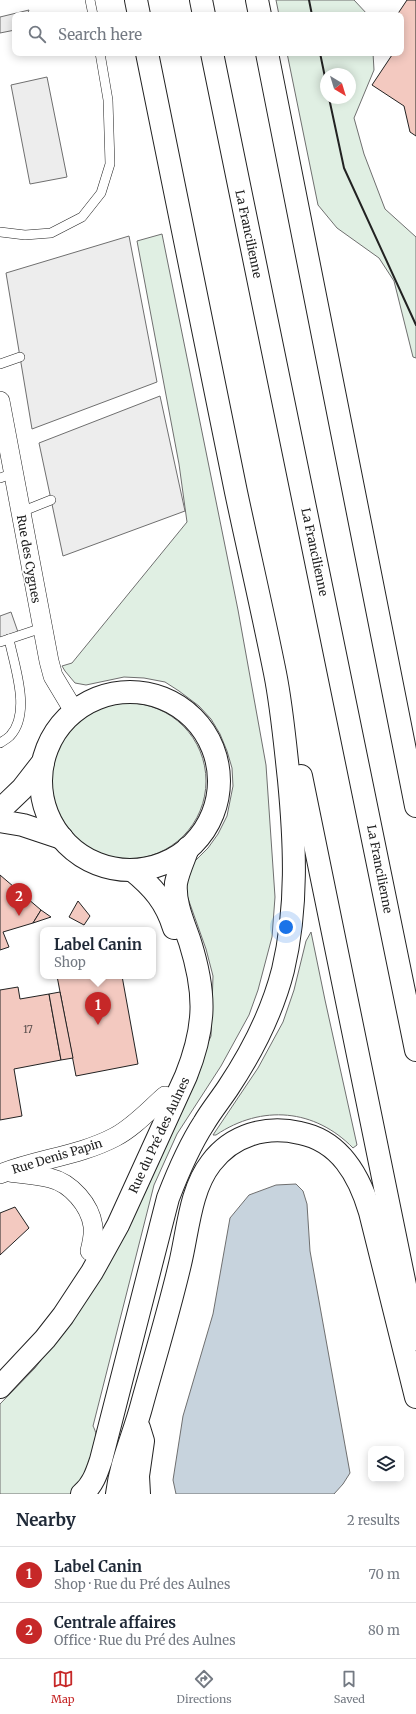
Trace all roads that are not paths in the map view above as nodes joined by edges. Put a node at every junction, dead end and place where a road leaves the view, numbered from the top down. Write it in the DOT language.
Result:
graph roads {
  1 [pos="90,0"];
  2 [pos="136,0"];
  3 [pos="201,0"];
  4 [pos="256,0"];
  5 [pos="92,12"];
  6 [pos="138,12"];
  7 [pos="203,12"];
  8 [pos="259,12"];
  9 [pos="101,56"];
  10 [pos="148,56"];
  11 [pos="213,56"];
  12 [pos="268,56"];
  13 [pos="0,232"];
  14 [pos="20,356"];
  15 [pos="0,364"];
  16 [pos="0,401"];
  17 [pos="7,476"];
  18 [pos="51,500"];
  19 [pos="21,512"];
  20 [pos="42,628"];
  21 [pos="9,639"];
  22 [pos="0,642"];
  23 [pos="276,676"];
  24 [pos="395,699"];
  25 [pos="74,711"];
  26 [pos="416,720"];
  27 [pos="0,743"];
  28 [pos="43,762"];
  29 [pos="416,806"];
  30 [pos="0,810"];
  31 [pos="0,820"];
  32 [pos="62,838"];
  33 [pos="188,848"];
  34 [pos="132,870"];
  35 [pos="416,1050"];
  36 [pos="165,1096"];
  37 [pos="2,1173"];
  38 [pos="90,1250"];
  39 [pos="416,1339"];
  40 [pos="0,1370"];
  41 [pos="0,1387"];
  42 [pos="416,1397"];
  43 [pos="137,1423"];
  44 [pos="82,1494"];
  45 [pos="117,1494"];
  46 [pos="139,1494"];
  1 -- 5 [label="lane"];
  2 -- 6 [label="main road"];
  3 -- 7 [label="main road"];
  4 -- 8 [label="main road"];
  9 -- 13 [label="lane"];
  10 -- 23 [label="main road"];
  11 -- 35 [label="main road, La Francilienne"];
  12 -- 24 [label="main road"];
  14 -- 15 [label="lane"];
  16 -- 17 [label="street, Rue des Cygnes"];
  17 -- 19 [label="street, Rue des Cygnes"];
  18 -- 19 [label="lane"];
  19 -- 20 [label="street, Rue des Cygnes"];
  20 -- 21 [label="lane"];
  20 -- 25 [label="street, Rue des Cygnes"];
  21 -- 22 [label="lane"];
  21 -- 27 [label="lane"];
  23 -- 39 [label="main road"];
  23 -- 44 [label="main road"];
  24 -- 26 [label="main road"];
  24 -- 29 [label="main road"];
  25 -- 28 [label="main road"];
  25 -- 33 [label="main road"];
  28 -- 30 [label="main road"];
  28 -- 32 [label="main road"];
  31 -- 32 [label="main road"];
  32 -- 34 [label="main road"];
  33 -- 34 [label="main road"];
  33 -- 41 [label="main road, Rue du Pré des Aulnes"];
  34 -- 36 [label="main road, Rue du Pré des Aulnes"];
  36 -- 37 [label="street, Rue Denis Papin"];
  36 -- 38 [label="main road, Rue du Pré des Aulnes"];
  37 -- 38 [label="street, Rue Denis Papin"];
  38 -- 40 [label="main road, Rue du Pré des Aulnes"];
  42 -- 43 [label="main road"];
  43 -- 45 [label="main road"];
  43 -- 46 [label="main road"];
}
